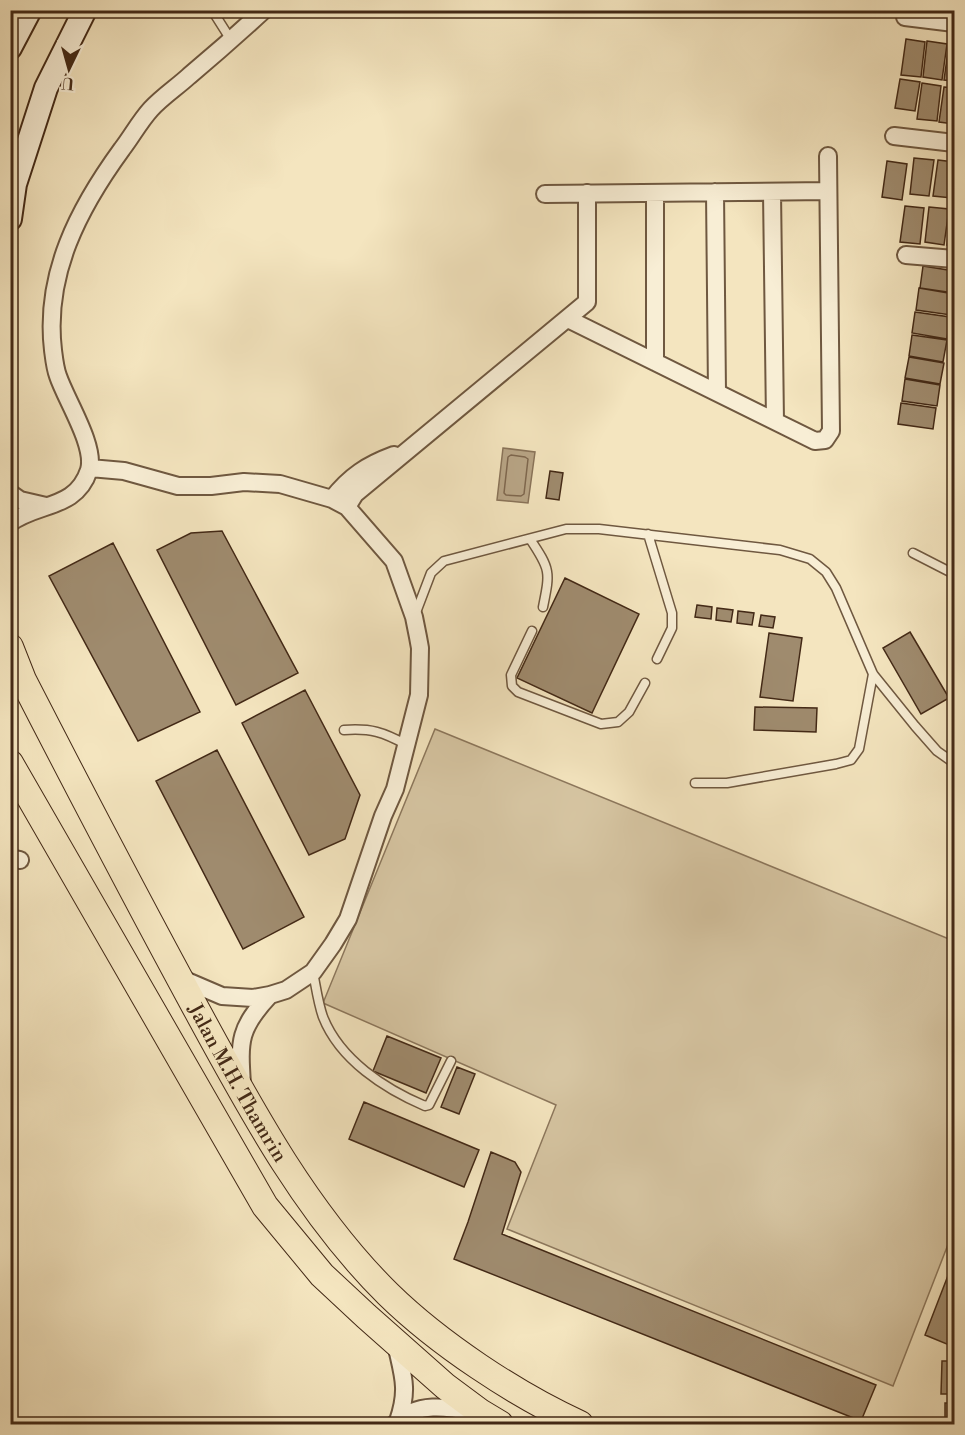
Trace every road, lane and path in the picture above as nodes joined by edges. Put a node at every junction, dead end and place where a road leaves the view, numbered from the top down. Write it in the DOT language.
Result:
graph roads {
  1 [pos="30,10"];
  2 [pos="85,10"];
  3 [pos="212,10"];
  4 [pos="264,10"];
  5 [pos="905,17"];
  6 [pos="954,23"];
  7 [pos="231,40"];
  8 [pos="10,48"];
  9 [pos="894,136"];
  10 [pos="954,143"];
  11 [pos="828,156"];
  12 [pos="828,191"];
  13 [pos="715,192"];
  14 [pos="772,192"];
  15 [pos="656,193"];
  16 [pos="545,194"];
  17 [pos="587,194"];
  18 [pos="10,219"];
  19 [pos="906,255"];
  20 [pos="954,259"];
  21 [pos="568,319"];
  22 [pos="656,362"];
  23 [pos="717,392"];
  24 [pos="775,421"];
  25 [pos="406,451"];
  26 [pos="90,468"];
  27 [pos="10,493"];
  28 [pos="332,499"];
  29 [pos="47,506"];
  30 [pos="347,507"];
  31 [pos="10,524"];
  32 [pos="648,534"];
  33 [pos="530,539"];
  34 [pos="913,553"];
  35 [pos="954,574"];
  36 [pos="543,607"];
  37 [pos="414,617"];
  38 [pos="532,631"];
  39 [pos="10,647"];
  40 [pos="657,659"];
  41 [pos="873,674"];
  42 [pos="17,680"];
  43 [pos="645,682"];
  44 [pos="344,730"];
  45 [pos="407,745"];
  46 [pos="10,763"];
  47 [pos="954,763"];
  48 [pos="695,783"];
  49 [pos="313,972"];
  50 [pos="179,977"];
  51 [pos="270,995"];
  52 [pos="451,1061"];
  53 [pos="243,1096"];
  54 [pos="388,1294"];
  55 [pos="366,1316"];
  56 [pos="396,1344"];
  57 [pos="490,1418"];
  58 [pos="396,1423"];
  59 [pos="580,1425"];
  1 -- 8 [label="main road"];
  2 -- 18 [label="main road"];
  3 -- 7 [label="lane"];
  4 -- 7 [label="street"];
  5 -- 6 [label="street"];
  7 -- 26 [label="street"];
  9 -- 10 [label="street"];
  11 -- 12 [label="street"];
  12 -- 14 [label="street"];
  12 -- 24 [label="street"];
  13 -- 14 [label="street"];
  13 -- 15 [label="street"];
  13 -- 23 [label="street"];
  14 -- 24 [label="street"];
  15 -- 17 [label="street"];
  15 -- 22 [label="street"];
  16 -- 17 [label="street"];
  17 -- 21 [label="street"];
  19 -- 20 [label="street"];
  21 -- 22 [label="street"];
  21 -- 25 [label="street"];
  22 -- 23 [label="street"];
  23 -- 24 [label="street"];
  25 -- 28 [label="street"];
  25 -- 30 [label="street"];
  26 -- 28 [label="street"];
  26 -- 29 [label="street"];
  27 -- 29 [label="street"];
  28 -- 30 [label="street"];
  29 -- 31 [label="street"];
  30 -- 37 [label="street"];
  32 -- 33 [label="lane"];
  32 -- 40 [label="lane"];
  32 -- 41 [label="lane"];
  33 -- 36 [label="lane"];
  33 -- 37 [label="lane"];
  34 -- 35 [label="lane"];
  37 -- 45 [label="street"];
  38 -- 43 [label="lane"];
  39 -- 42 [label="main road, Jalan M.H. Thamrin"];
  41 -- 47 [label="lane"];
  41 -- 48 [label="lane"];
  42 -- 50 [label="main road, Jalan M.H. Thamrin"];
  44 -- 45 [label="lane"];
  45 -- 49 [label="street"];
  46 -- 55 [label="main road, Jalan M.H. Thamrin"];
  49 -- 51 [label="street"];
  49 -- 52 [label="lane"];
  50 -- 51 [label="street"];
  50 -- 53 [label="main road, Jalan M.H. Thamrin"];
  51 -- 53 [label="street"];
  53 -- 54 [label="main road, Jalan M.H. Thamrin"];
  54 -- 55 [label="main road"];
  54 -- 59 [label="main road, Jalan M.H. Thamrin"];
  55 -- 56 [label="main road, Jalan M.H. Thamrin"];
  56 -- 57 [label="main road, Jalan M.H. Thamrin"];
  56 -- 58 [label="street"];
  57 -- 58 [label="street"];
}
